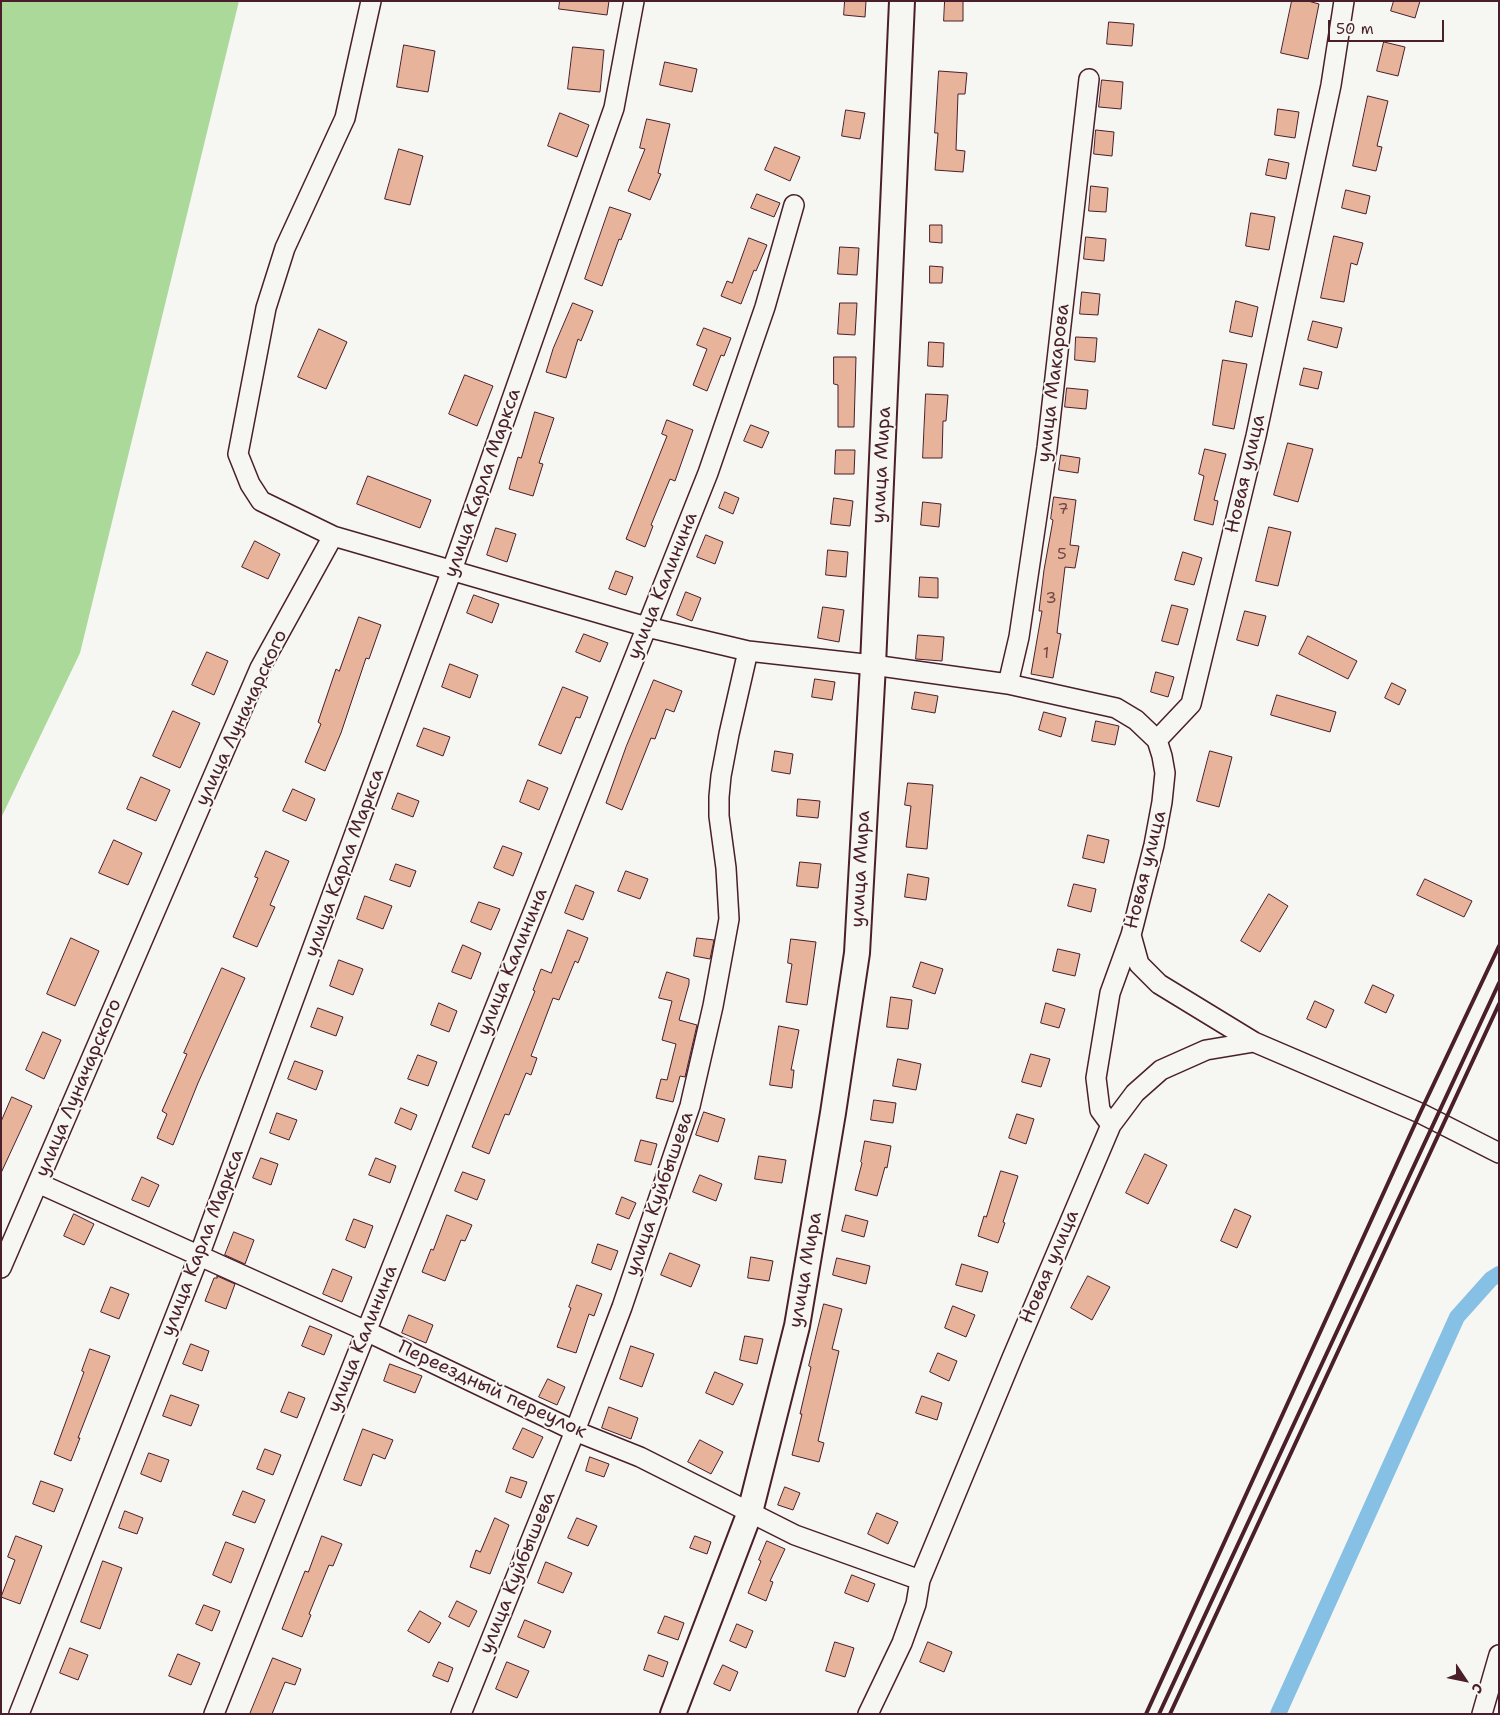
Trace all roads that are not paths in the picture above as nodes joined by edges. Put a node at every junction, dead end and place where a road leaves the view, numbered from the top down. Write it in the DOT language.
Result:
graph roads {
  1 [pos="371,1"];
  2 [pos="634,1"];
  3 [pos="902,1"];
  4 [pos="1344,1"];
  5 [pos="1089,79"];
  6 [pos="794,205"];
  7 [pos="333,536"];
  8 [pos="452,570"];
  9 [pos="647,627"];
  10 [pos="748,651"];
  11 [pos="873,665"];
  12 [pos="1008,684"];
  13 [pos="1156,740"];
  14 [pos="1131,935"];
  15 [pos="1254,1042"];
  16 [pos="1111,1125"];
  17 [pos="1499,1153"];
  18 [pos="38,1184"];
  19 [pos="199,1256"];
  20 [pos="1,1268"];
  21 [pos="366,1331"];
  22 [pos="575,1431"];
  23 [pos="750,1512"];
  24 [pos="920,1580"];
  25 [pos="1499,1655"];
  26 [pos="19,1714"];
  27 [pos="214,1714"];
  28 [pos="461,1714"];
  29 [pos="673,1714"];
  30 [pos="868,1714"];
  31 [pos="1482,1714"];
  1 -- 7 [label="street"];
  2 -- 8 [label="street, улица Карла Маркса"];
  3 -- 11 [label="street, улица Мира"];
  4 -- 13 [label="street, Новая улица"];
  5 -- 12 [label="street, улица Макарова"];
  6 -- 9 [label="street, улица Калинина"];
  7 -- 8 [label="street"];
  7 -- 18 [label="street, улица Луначарского"];
  8 -- 9 [label="street"];
  8 -- 19 [label="street, улица Карла Маркса"];
  9 -- 10 [label="street"];
  9 -- 21 [label="street, улица Калинина"];
  10 -- 11 [label="street"];
  10 -- 22 [label="street, улица Куйбышева"];
  11 -- 12 [label="street"];
  11 -- 23 [label="street, улица Мира"];
  12 -- 13 [label="street"];
  13 -- 14 [label="street, Новая улица"];
  14 -- 15 [label="street"];
  14 -- 16 [label="street, Новая улица"];
  15 -- 16 [label="street"];
  15 -- 17 [label="street"];
  16 -- 24 [label="street, Новая улица"];
  18 -- 19 [label="street, Переездный переулок"];
  18 -- 20 [label="street, улица Луначарского"];
  19 -- 21 [label="street, Переездный переулок"];
  19 -- 26 [label="street, улица Карла Маркса"];
  21 -- 22 [label="street, Переездный переулок"];
  21 -- 27 [label="street, улица Калинина"];
  22 -- 23 [label="street, Переездный переулок"];
  22 -- 28 [label="street, улица Куйбышева"];
  23 -- 24 [label="street, Переездный переулок"];
  23 -- 29 [label="street, улица Мира"];
  24 -- 30 [label="street, Новая улица"];
  25 -- 31 [label="street"];
}
